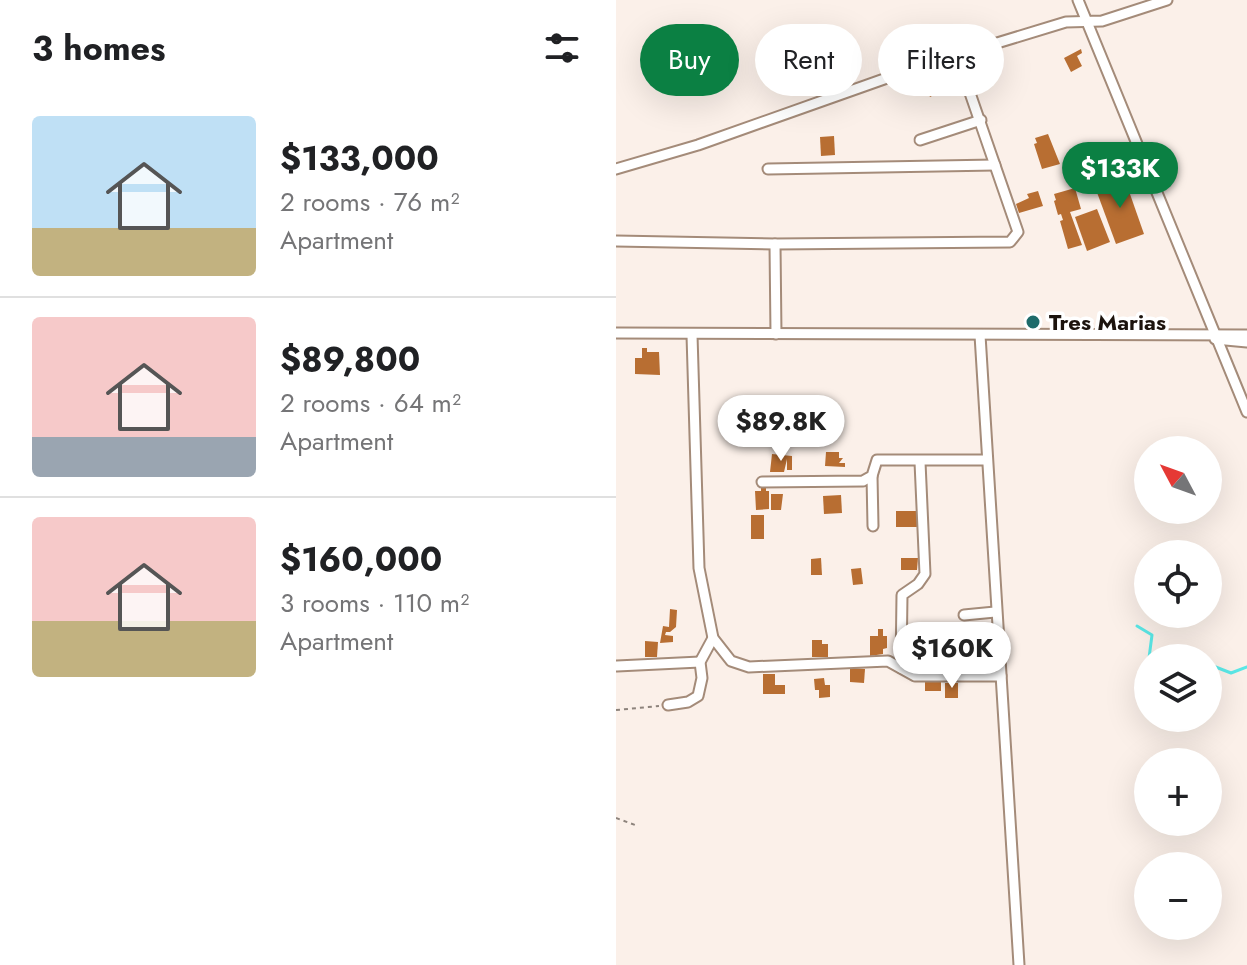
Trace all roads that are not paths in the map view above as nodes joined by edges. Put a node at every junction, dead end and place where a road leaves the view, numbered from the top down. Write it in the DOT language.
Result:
graph roads {
  1 [pos="1078,0"];
  2 [pos="1167,0"];
  3 [pos="1086,21"];
  4 [pos="972,96"];
  5 [pos="981,120"];
  6 [pos="920,140"];
  7 [pos="995,165"];
  8 [pos="616,169"];
  9 [pos="768,169"];
  10 [pos="616,241"];
  11 [pos="775,244"];
  12 [pos="616,333"];
  13 [pos="776,334"];
  14 [pos="692,335"];
  15 [pos="980,335"];
  16 [pos="1247,335"];
  17 [pos="1214,337"];
  18 [pos="1247,342"];
  19 [pos="1247,412"];
  20 [pos="985,460"];
  21 [pos="920,462"];
  22 [pos="872,476"];
  23 [pos="762,482"];
  24 [pos="873,526"];
  25 [pos="995,612"];
  26 [pos="964,615"];
  27 [pos="713,638"];
  28 [pos="700,662"];
  29 [pos="617,666"];
  30 [pos="901,668"];
  31 [pos="1001,676"];
  32 [pos="668,705"];
  33 [pos="1019,965"];
  1 -- 3 [label="street"];
  2 -- 3 [label="street"];
  3 -- 8 [label="street"];
  3 -- 17 [label="street"];
  4 -- 5 [label="street"];
  5 -- 6 [label="street"];
  5 -- 7 [label="street"];
  7 -- 9 [label="street"];
  7 -- 11 [label="street"];
  10 -- 11 [label="street"];
  11 -- 13 [label="street"];
  12 -- 14 [label="street"];
  13 -- 14 [label="street"];
  13 -- 15 [label="street"];
  14 -- 27 [label="street"];
  15 -- 17 [label="street"];
  15 -- 20 [label="street"];
  16 -- 17 [label="street"];
  17 -- 18 [label="street"];
  17 -- 19 [label="street"];
  20 -- 21 [label="street"];
  20 -- 25 [label="street"];
  21 -- 22 [label="street"];
  21 -- 30 [label="street"];
  22 -- 23 [label="street"];
  22 -- 24 [label="street"];
  25 -- 26 [label="street"];
  25 -- 31 [label="street"];
  27 -- 28 [label="street"];
  27 -- 30 [label="street"];
  28 -- 29 [label="street"];
  28 -- 32 [label="street"];
  30 -- 31 [label="street"];
  31 -- 33 [label="street"];
}
